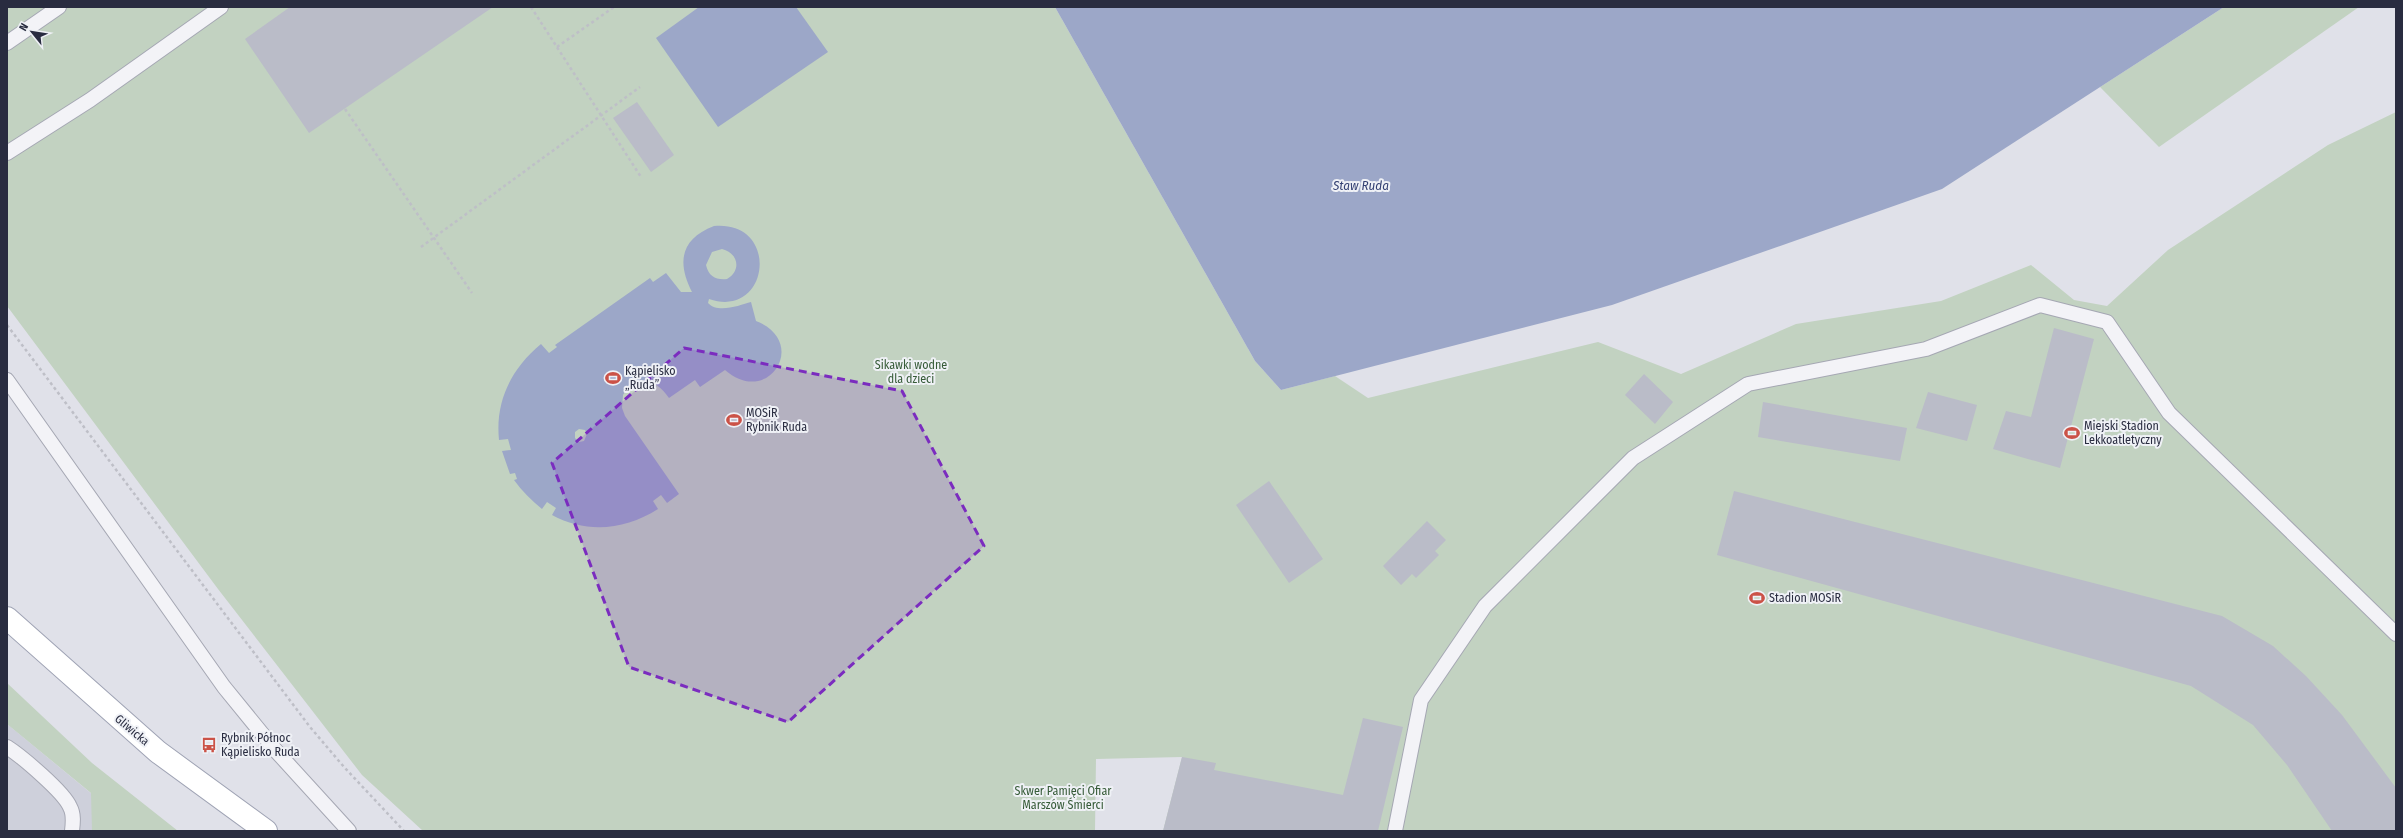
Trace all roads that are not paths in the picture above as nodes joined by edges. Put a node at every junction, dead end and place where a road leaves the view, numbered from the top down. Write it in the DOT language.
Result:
graph roads {
  1 [pos="59,7"];
  2 [pos="221,7"];
  3 [pos="7,43"];
  4 [pos="7,154"];
  5 [pos="7,380"];
  6 [pos="7,618"];
  7 [pos="2396,634"];
  8 [pos="7,747"];
  9 [pos="343,828"];
  10 [pos="72,831"];
  11 [pos="266,831"];
  12 [pos="1395,831"];
  1 -- 3 [label="lane"];
  2 -- 4 [label="lane"];
  5 -- 9 [label="lane"];
  6 -- 11 [label="main road, Gliwicka"];
  7 -- 12 [label="lane"];
  8 -- 10 [label="lane"];
}
